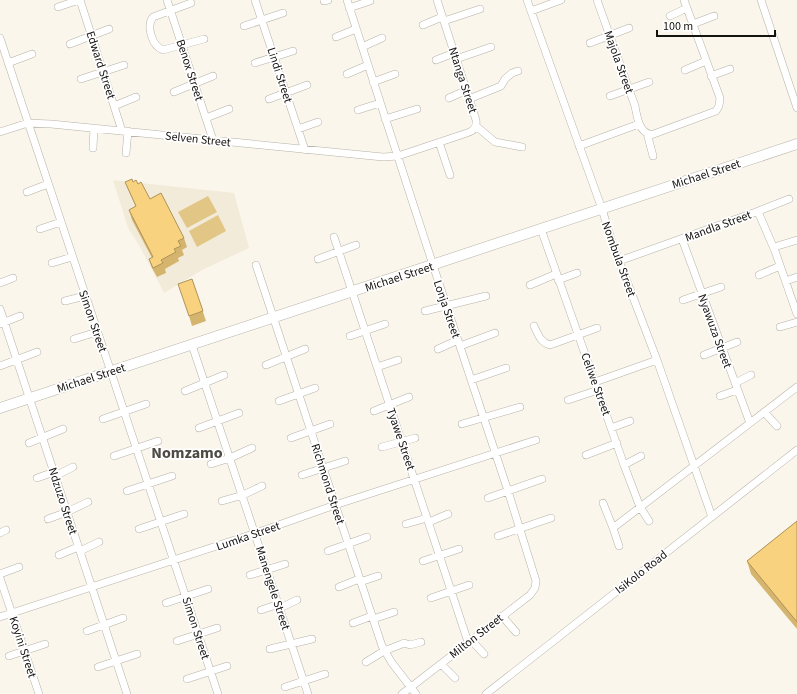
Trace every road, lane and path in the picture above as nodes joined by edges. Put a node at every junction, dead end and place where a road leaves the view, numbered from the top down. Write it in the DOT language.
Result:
graph roads {
  1 [pos="80,0"];
  2 [pos="167,0"];
  3 [pos="255,0"];
  4 [pos="347,0"];
  5 [pos="437,0"];
  6 [pos="527,0"];
  7 [pos="561,0"];
  8 [pos="597,0"];
  9 [pos="684,0"];
  10 [pos="761,0"];
  11 [pos="370,1"];
  12 [pos="192,3"];
  13 [pos="58,7"];
  14 [pos="349,8"];
  15 [pos="687,8"];
  16 [pos="480,9"];
  17 [pos="170,10"];
  18 [pos="531,11"];
  19 [pos="283,13"];
  20 [pos="670,16"];
  21 [pos="714,16"];
  22 [pos="443,19"];
  23 [pos="262,20"];
  24 [pos="693,24"];
  25 [pos="423,25"];
  26 [pos="244,26"];
  27 [pos="629,28"];
  28 [pos="110,29"];
  29 [pos="356,29"];
  30 [pos="92,36"];
  31 [pos="609,36"];
  32 [pos="336,37"];
  33 [pos="0,38"];
  34 [pos="382,38"];
  35 [pos="204,39"];
  36 [pos="590,43"];
  37 [pos="70,44"];
  38 [pos="182,45"];
  39 [pos="491,46"];
  40 [pos="362,47"];
  41 [pos="293,51"];
  42 [pos="32,54"];
  43 [pos="455,56"];
  44 [pos="274,57"];
  45 [pos="436,60"];
  46 [pos="706,62"];
  47 [pos="8,63"];
  48 [pos="255,63"];
  49 [pos="124,65"];
  50 [pos="368,65"];
  51 [pos="730,69"];
  52 [pos="685,70"];
  53 [pos="518,71"];
  54 [pos="103,72"];
  55 [pos="347,74"];
  56 [pos="395,74"];
  57 [pos="213,76"];
  58 [pos="712,76"];
  59 [pos="82,79"];
  60 [pos="374,82"];
  61 [pos="649,82"];
  62 [pos="194,84"];
  63 [pos="306,85"];
  64 [pos="629,89"];
  65 [pos="466,90"];
  66 [pos="174,92"];
  67 [pos="286,92"];
  68 [pos="610,96"];
  69 [pos="136,97"];
  70 [pos="449,98"];
  71 [pos="269,99"];
  72 [pos="469,99"];
  73 [pos="380,103"];
  74 [pos="114,106"];
  75 [pos="797,108"];
  76 [pos="229,109"];
  77 [pos="417,109"];
  78 [pos="358,110"];
  79 [pos="206,118"];
  80 [pos="386,119"];
  81 [pos="318,122"];
  82 [pos="28,123"];
  83 [pos="639,124"];
  84 [pos="476,126"];
  85 [pos="94,128"];
  86 [pos="298,129"];
  87 [pos="125,131"];
  88 [pos="0,132"];
  89 [pos="649,134"];
  90 [pos="213,140"];
  91 [pos="439,142"];
  92 [pos="797,144"];
  93 [pos="579,146"];
  94 [pos="522,147"];
  95 [pos="93,148"];
  96 [pos="305,150"];
  97 [pos="126,153"];
  98 [pos="398,156"];
  99 [pos="653,156"];
  100 [pos="450,175"];
  101 [pos="48,184"];
  102 [pos="27,192"];
  103 [pos="789,200"];
  104 [pos="602,209"];
  105 [pos="756,212"];
  106 [pos="61,222"];
  107 [pos="40,229"];
  108 [pos="541,229"];
  109 [pos="334,237"];
  110 [pos="682,239"];
  111 [pos="797,240"];
  112 [pos="356,246"];
  113 [pos="774,247"];
  114 [pos="339,252"];
  115 [pos="72,257"];
  116 [pos="318,259"];
  117 [pos="619,261"];
  118 [pos="52,263"];
  119 [pos="256,265"];
  120 [pos="433,265"];
  121 [pos="780,266"];
  122 [pos="577,273"];
  123 [pos="759,275"];
  124 [pos="558,277"];
  125 [pos="797,277"];
  126 [pos="13,278"];
  127 [pos="786,281"];
  128 [pos="0,283"];
  129 [pos="530,285"];
  130 [pos="721,287"];
  131 [pos="352,292"];
  132 [pos="702,294"];
  133 [pos="85,296"];
  134 [pos="486,296"];
  135 [pos="683,300"];
  136 [pos="65,302"];
  137 [pos="446,306"];
  138 [pos="0,308"];
  139 [pos="424,311"];
  140 [pos="797,314"];
  141 [pos="20,316"];
  142 [pos="272,318"];
  143 [pos="797,322"];
  144 [pos="2,323"];
  145 [pos="385,324"];
  146 [pos="534,326"];
  147 [pos="597,328"];
  148 [pos="780,328"];
  149 [pos="365,331"];
  150 [pos="97,332"];
  151 [pos="496,333"];
  152 [pos="578,335"];
  153 [pos="350,336"];
  154 [pos="74,339"];
  155 [pos="737,342"];
  156 [pos="459,343"];
  157 [pos="192,344"];
  158 [pos="721,347"];
  159 [pos="438,349"];
  160 [pos="305,350"];
  161 [pos="37,352"];
  162 [pos="704,354"];
  163 [pos="285,357"];
  164 [pos="17,360"];
  165 [pos="398,360"];
  166 [pos="657,360"];
  167 [pos="266,365"];
  168 [pos="0,366"];
  169 [pos="377,367"];
  170 [pos="506,368"];
  171 [pos="110,372"];
  172 [pos="224,375"];
  173 [pos="751,375"];
  174 [pos="471,380"];
  175 [pos="205,382"];
  176 [pos="595,382"];
  177 [pos="736,387"];
  178 [pos="797,387"];
  179 [pos="315,388"];
  180 [pos="598,390"];
  181 [pos="185,391"];
  182 [pos="298,394"];
  183 [pos="720,396"];
  184 [pos="410,397"];
  185 [pos="30,398"];
  186 [pos="568,400"];
  187 [pos="279,401"];
  188 [pos="146,404"];
  189 [pos="390,405"];
  190 [pos="520,406"];
  191 [pos="0,408"];
  192 [pos="374,411"];
  193 [pos="764,412"];
  194 [pos="124,413"];
  195 [pos="239,413"];
  196 [pos="483,417"];
  197 [pos="103,419"];
  198 [pos="630,421"];
  199 [pos="218,422"];
  200 [pos="750,423"];
  201 [pos="330,424"];
  202 [pos="462,424"];
  203 [pos="777,426"];
  204 [pos="199,428"];
  205 [pos="611,428"];
  206 [pos="63,429"];
  207 [pos="310,431"];
  208 [pos="42,437"];
  209 [pos="291,438"];
  210 [pos="415,438"];
  211 [pos="536,440"];
  212 [pos="158,441"];
  213 [pos="402,442"];
  214 [pos="29,443"];
  215 [pos="617,444"];
  216 [pos="382,447"];
  217 [pos="136,448"];
  218 [pos="252,448"];
  219 [pos="797,450"];
  220 [pos="495,454"];
  221 [pos="586,455"];
  222 [pos="114,456"];
  223 [pos="641,456"];
  224 [pos="230,458"];
  225 [pos="345,461"];
  226 [pos="211,464"];
  227 [pos="624,465"];
  228 [pos="694,466"];
  229 [pos="73,467"];
  230 [pos="323,468"];
  231 [pos="54,474"];
  232 [pos="302,475"];
  233 [pos="172,476"];
  234 [pos="37,478"];
  235 [pos="542,479"];
  236 [pos="415,480"];
  237 [pos="148,484"];
  238 [pos="262,486"];
  239 [pos="127,491"];
  240 [pos="508,491"];
  241 [pos="243,495"];
  242 [pos="488,498"];
  243 [pos="222,501"];
  244 [pos="88,502"];
  245 [pos="603,503"];
  246 [pos="335,505"];
  247 [pos="640,507"];
  248 [pos="67,512"];
  249 [pos="184,514"];
  250 [pos="448,514"];
  251 [pos="712,517"];
  252 [pos="551,518"];
  253 [pos="48,519"];
  254 [pos="428,520"];
  255 [pos="161,522"];
  256 [pos="649,522"];
  257 [pos="406,524"];
  258 [pos="139,528"];
  259 [pos="520,528"];
  260 [pos="614,528"];
  261 [pos="256,533"];
  262 [pos="498,536"];
  263 [pos="367,537"];
  264 [pos="99,542"];
  265 [pos="348,543"];
  266 [pos="619,546"];
  267 [pos="79,549"];
  268 [pos="459,549"];
  269 [pos="328,551"];
  270 [pos="59,555"];
  271 [pos="440,556"];
  272 [pos="174,560"];
  273 [pos="423,561"];
  274 [pos="285,564"];
  275 [pos="19,567"];
  276 [pos="267,570"];
  277 [pos="534,572"];
  278 [pos="0,574"];
  279 [pos="250,575"];
  280 [pos="378,576"];
  281 [pos="0,578"];
  282 [pos="360,580"];
  283 [pos="469,585"];
  284 [pos="91,586"];
  285 [pos="339,587"];
  286 [pos="208,589"];
  287 [pos="451,591"];
  288 [pos="186,597"];
  289 [pos="430,598"];
  290 [pos="297,600"];
  291 [pos="166,603"];
  292 [pos="279,606"];
  293 [pos="260,610"];
  294 [pos="394,612"];
  295 [pos="12,613"];
  296 [pos="502,616"];
  297 [pos="0,617"];
  298 [pos="372,617"];
  299 [pos="123,618"];
  300 [pos="353,623"];
  301 [pos="104,624"];
  302 [pos="218,628"];
  303 [pos="87,632"];
  304 [pos="516,632"];
  305 [pos="198,635"];
  306 [pos="312,639"];
  307 [pos="177,641"];
  308 [pos="470,641"];
  309 [pos="421,642"];
  310 [pos="45,644"];
  311 [pos="292,645"];
  312 [pos="270,650"];
  313 [pos="24,651"];
  314 [pos="384,651"];
  315 [pos="137,654"];
  316 [pos="484,654"];
  317 [pos="9,656"];
  318 [pos="116,660"];
  319 [pos="366,662"];
  320 [pos="441,664"];
  321 [pos="227,666"];
  322 [pos="98,667"];
  323 [pos="210,671"];
  324 [pos="325,674"];
  325 [pos="455,678"];
  326 [pos="187,679"];
  327 [pos="304,681"];
  328 [pos="285,687"];
  329 [pos="411,687"];
  330 [pos="39,694"];
  331 [pos="127,694"];
  332 [pos="218,694"];
  333 [pos="308,694"];
  334 [pos="402,694"];
  335 [pos="416,694"];
  336 [pos="486,694"];
  1 -- 13 [label="street"];
  1 -- 30 [label="street, Edward Street"];
  2 -- 17 [label="street, Benox Street"];
  3 -- 23 [label="street, Lindi Street"];
  4 -- 14 [label="street, Lonja Street"];
  5 -- 22 [label="street, Ntanga Street"];
  6 -- 18 [label="street, Nombula Street"];
  7 -- 18 [label="street"];
  8 -- 31 [label="street, Majola Street"];
  9 -- 15 [label="street"];
  10 -- 75 [label="street"];
  11 -- 14 [label="street"];
  12 -- 17 [label="street"];
  14 -- 29 [label="street, Lonja Street"];
  15 -- 20 [label="street"];
  15 -- 24 [label="street"];
  16 -- 22 [label="street"];
  17 -- 38 [label="street, Benox Street"];
  17 -- 38 [label="street"];
  18 -- 93 [label="street, Nombula Street"];
  19 -- 23 [label="street"];
  21 -- 24 [label="street"];
  22 -- 25 [label="street"];
  22 -- 43 [label="street, Ntanga Street"];
  23 -- 26 [label="street"];
  23 -- 44 [label="street, Lindi Street"];
  24 -- 46 [label="street"];
  27 -- 31 [label="street"];
  28 -- 30 [label="street"];
  29 -- 32 [label="street"];
  29 -- 40 [label="street, Lonja Street"];
  30 -- 37 [label="street"];
  30 -- 54 [label="street, Edward Street"];
  31 -- 36 [label="street"];
  31 -- 64 [label="street, Majola Street"];
  33 -- 47 [label="street, Simon Street"];
  34 -- 40 [label="street"];
  35 -- 38 [label="street"];
  38 -- 62 [label="street, Benox Street"];
  39 -- 43 [label="street"];
  40 -- 50 [label="street, Lonja Street"];
  41 -- 44 [label="street"];
  42 -- 47 [label="street"];
  43 -- 45 [label="street"];
  43 -- 65 [label="street, Ntanga Street"];
  44 -- 48 [label="street"];
  44 -- 67 [label="street, Lindi Street"];
  46 -- 52 [label="street"];
  46 -- 58 [label="street"];
  47 -- 82 [label="street, Simon Street"];
  49 -- 54 [label="street"];
  50 -- 55 [label="street"];
  50 -- 60 [label="street, Lonja Street"];
  51 -- 58 [label="street"];
  53 -- 72 [label="street"];
  54 -- 59 [label="street"];
  54 -- 74 [label="street, Edward Street"];
  56 -- 60 [label="street"];
  57 -- 62 [label="street"];
  58 -- 89 [label="street"];
  60 -- 73 [label="street, Lonja Street"];
  61 -- 64 [label="street"];
  62 -- 66 [label="street"];
  62 -- 79 [label="street, Benox Street"];
  63 -- 67 [label="street"];
  64 -- 68 [label="street"];
  64 -- 83 [label="street, Majola Street"];
  65 -- 70 [label="street"];
  65 -- 72 [label="street, Ntanga Street"];
  67 -- 71 [label="street"];
  67 -- 86 [label="street, Lindi Street"];
  69 -- 74 [label="street"];
  72 -- 84 [label="street, Ntanga Street"];
  73 -- 78 [label="street"];
  73 -- 80 [label="street, Lonja Street"];
  74 -- 87 [label="street, Edward Street"];
  76 -- 79 [label="street"];
  77 -- 80 [label="street"];
  79 -- 90 [label="street, Benox Street"];
  80 -- 98 [label="street, Lonja Street"];
  81 -- 86 [label="street"];
  82 -- 85 [label="street, Selven Street"];
  82 -- 88 [label="street, Selven Street"];
  82 -- 101 [label="street, Simon Street"];
  83 -- 89 [label="street, Majola Street"];
  83 -- 93 [label="street"];
  84 -- 91 [label="street, Ntanga Street"];
  84 -- 94 [label="street"];
  85 -- 87 [label="street, Selven Street"];
  85 -- 95 [label="street"];
  86 -- 96 [label="street, Lindi Street"];
  87 -- 90 [label="street, Selven Street"];
  87 -- 97 [label="street"];
  89 -- 99 [label="street"];
  90 -- 96 [label="street, Selven Street"];
  91 -- 98 [label="street, Ntanga Street"];
  91 -- 100 [label="street"];
  92 -- 104 [label="street, Michael Street"];
  93 -- 104 [label="street, Nombula Street"];
  96 -- 98 [label="street, Selven Street"];
  98 -- 120 [label="street, Lonja Street"];
  101 -- 102 [label="street"];
  101 -- 106 [label="street, Simon Street"];
  103 -- 105 [label="street"];
  104 -- 108 [label="street, Michael Street"];
  104 -- 117 [label="street, Nombula Street"];
  105 -- 110 [label="street, Mandla Street"];
  105 -- 113 [label="street, Mandla Street"];
  106 -- 107 [label="street"];
  106 -- 115 [label="street, Simon Street"];
  108 -- 120 [label="street, Michael Street"];
  108 -- 124 [label="street, Celiwe Street"];
  109 -- 114 [label="street, Tyawe Street"];
  110 -- 117 [label="street, Mandla Street"];
  110 -- 132 [label="street, Nyawuza Street"];
  111 -- 113 [label="street"];
  112 -- 114 [label="street"];
  113 -- 121 [label="street, Mandla Street"];
  114 -- 116 [label="street"];
  114 -- 131 [label="street, Tyawe Street"];
  115 -- 118 [label="street"];
  115 -- 133 [label="street, Simon Street"];
  117 -- 166 [label="street, Nombula Street"];
  119 -- 142 [label="street, Richmond Street"];
  120 -- 131 [label="street, Michael Street"];
  120 -- 137 [label="street, Lonja Street"];
  121 -- 123 [label="street"];
  121 -- 127 [label="street, Mandla Street"];
  122 -- 124 [label="street"];
  124 -- 129 [label="street"];
  124 -- 152 [label="street, Celiwe Street"];
  125 -- 127 [label="street"];
  126 -- 128 [label="street"];
  127 -- 140 [label="street, Mandla Street"];
  130 -- 132 [label="street"];
  131 -- 142 [label="street, Michael Street"];
  131 -- 149 [label="street, Tyawe Street"];
  132 -- 135 [label="street"];
  132 -- 158 [label="street, Nyawuza Street"];
  133 -- 136 [label="street"];
  133 -- 150 [label="street, Simon Street"];
  134 -- 137 [label="street"];
  137 -- 139 [label="street"];
  137 -- 156 [label="street, Lonja Street"];
  138 -- 144 [label="street, Ndzuzo Street"];
  141 -- 144 [label="street"];
  142 -- 157 [label="street, Michael Street"];
  142 -- 163 [label="street, Richmond Street"];
  143 -- 148 [label="street"];
  144 -- 164 [label="street, Ndzuzo Street"];
  145 -- 149 [label="street"];
  146 -- 152 [label="street"];
  147 -- 152 [label="street"];
  149 -- 153 [label="street"];
  149 -- 169 [label="street, Tyawe Street"];
  150 -- 154 [label="street"];
  150 -- 171 [label="street, Simon Street"];
  151 -- 156 [label="street"];
  152 -- 176 [label="street, Celiwe Street"];
  155 -- 158 [label="street"];
  156 -- 159 [label="street"];
  156 -- 174 [label="street, Lonja Street"];
  157 -- 171 [label="street, Michael Street"];
  157 -- 175 [label="street, Manengele Street"];
  158 -- 162 [label="street"];
  158 -- 177 [label="street, Nyawuza Street"];
  160 -- 163 [label="street"];
  161 -- 164 [label="street"];
  163 -- 167 [label="street"];
  163 -- 182 [label="street, Richmond Street"];
  164 -- 168 [label="street"];
  164 -- 185 [label="street, Ndzuzo Street"];
  165 -- 169 [label="street"];
  166 -- 176 [label="street"];
  166 -- 228 [label="street, Nombula Street"];
  169 -- 189 [label="street, Tyawe Street"];
  170 -- 174 [label="street"];
  171 -- 185 [label="street, Michael Street"];
  171 -- 194 [label="street, Simon Street"];
  172 -- 175 [label="street"];
  173 -- 177 [label="street"];
  174 -- 196 [label="street, Lonja Street"];
  175 -- 181 [label="street"];
  175 -- 199 [label="street, Manengele Street"];
  176 -- 180 [label="street, Celiwe Street"];
  177 -- 183 [label="street"];
  177 -- 200 [label="street, Nyawuza Street"];
  178 -- 193 [label="street"];
  179 -- 182 [label="street"];
  180 -- 186 [label="street"];
  180 -- 205 [label="street, Celiwe Street"];
  182 -- 187 [label="street"];
  182 -- 207 [label="street, Richmond Street"];
  184 -- 189 [label="street"];
  185 -- 191 [label="street, Michael Street"];
  185 -- 208 [label="street, Ndzuzo Street"];
  188 -- 194 [label="street"];
  189 -- 192 [label="street"];
  189 -- 213 [label="street, Tyawe Street"];
  190 -- 196 [label="street"];
  193 -- 200 [label="street"];
  193 -- 203 [label="street"];
  194 -- 197 [label="street"];
  194 -- 217 [label="street, Simon Street"];
  195 -- 199 [label="street"];
  196 -- 202 [label="street"];
  196 -- 220 [label="street, Lonja Street"];
  198 -- 205 [label="street"];
  199 -- 204 [label="street"];
  199 -- 224 [label="street, Manengele Street"];
  200 -- 228 [label="street"];
  201 -- 207 [label="street"];
  205 -- 215 [label="street, Celiwe Street"];
  206 -- 208 [label="street"];
  207 -- 209 [label="street"];
  207 -- 230 [label="street, Richmond Street"];
  208 -- 214 [label="street"];
  208 -- 231 [label="street, Ndzuzo Street"];
  210 -- 213 [label="street"];
  211 -- 220 [label="street, Lumka Street"];
  212 -- 217 [label="street"];
  213 -- 216 [label="street"];
  213 -- 236 [label="street, Tyawe Street"];
  215 -- 221 [label="street"];
  215 -- 227 [label="street, Celiwe Street"];
  217 -- 222 [label="street"];
  217 -- 237 [label="street, Simon Street"];
  218 -- 224 [label="street"];
  219 -- 251 [label="street, IsiKolo Road"];
  220 -- 236 [label="street, Lumka Street"];
  220 -- 240 [label="street, Lonja Street"];
  223 -- 227 [label="street"];
  224 -- 226 [label="street"];
  224 -- 241 [label="street, Manengele Street"];
  225 -- 230 [label="street"];
  227 -- 247 [label="street, Celiwe Street"];
  228 -- 247 [label="street"];
  228 -- 251 [label="street, Nombula Street"];
  229 -- 231 [label="street"];
  230 -- 232 [label="street"];
  230 -- 246 [label="street, Richmond Street"];
  231 -- 234 [label="street"];
  231 -- 248 [label="street, Ndzuzo Street"];
  233 -- 237 [label="street"];
  235 -- 240 [label="street"];
  236 -- 246 [label="street, Lumka Street"];
  236 -- 254 [label="street, Tyawe Street"];
  237 -- 239 [label="street"];
  237 -- 255 [label="street, Simon Street"];
  238 -- 241 [label="street"];
  240 -- 242 [label="street"];
  240 -- 259 [label="street, Lonja Street"];
  241 -- 243 [label="street"];
  241 -- 261 [label="street, Manengele Street"];
  244 -- 248 [label="street"];
  245 -- 260 [label="street"];
  246 -- 261 [label="street, Lumka Street"];
  246 -- 265 [label="street, Richmond Street"];
  247 -- 256 [label="street, Celiwe Street"];
  247 -- 260 [label="street"];
  248 -- 253 [label="street"];
  248 -- 267 [label="street, Ndzuzo Street"];
  249 -- 255 [label="street"];
  250 -- 254 [label="street"];
  251 -- 336 [label="street, IsiKolo Road"];
  252 -- 259 [label="street"];
  254 -- 257 [label="street"];
  254 -- 271 [label="street, Tyawe Street"];
  255 -- 258 [label="street"];
  255 -- 272 [label="street, Simon Street"];
  259 -- 262 [label="street"];
  259 -- 277 [label="street, Lonja Street"];
  260 -- 266 [label="street"];
  261 -- 272 [label="street, Lumka Street"];
  261 -- 276 [label="street, Manengele Street"];
  263 -- 265 [label="street"];
  264 -- 267 [label="street"];
  265 -- 269 [label="street"];
  265 -- 282 [label="street, Richmond Street"];
  267 -- 270 [label="street"];
  267 -- 284 [label="street, Ndzuzo Street"];
  268 -- 271 [label="street"];
  271 -- 273 [label="street"];
  271 -- 287 [label="street, Tyawe Street"];
  272 -- 284 [label="street, Lumka Street"];
  272 -- 288 [label="street, Simon Street"];
  274 -- 276 [label="street"];
  275 -- 278 [label="street"];
  276 -- 279 [label="street"];
  276 -- 292 [label="street, Manengele Street"];
  277 -- 296 [label="street, Milton Street"];
  280 -- 282 [label="street"];
  281 -- 295 [label="street, Koyini Street"];
  282 -- 285 [label="street"];
  282 -- 298 [label="street, Richmond Street"];
  283 -- 287 [label="street"];
  284 -- 295 [label="street, Lumka Street"];
  284 -- 301 [label="street, Ndzuzo Street"];
  286 -- 288 [label="street"];
  287 -- 289 [label="street"];
  287 -- 308 [label="street, Tyawe Street"];
  288 -- 291 [label="street"];
  288 -- 305 [label="street, Simon Street"];
  290 -- 292 [label="street"];
  292 -- 293 [label="street"];
  292 -- 311 [label="street, Manengele Street"];
  294 -- 298 [label="street"];
  295 -- 297 [label="street, Lumka Street"];
  295 -- 313 [label="street, Koyini Street"];
  296 -- 304 [label="street"];
  296 -- 308 [label="street, Milton Street"];
  298 -- 300 [label="street"];
  298 -- 314 [label="street, Richmond Street"];
  299 -- 301 [label="street"];
  301 -- 303 [label="street"];
  301 -- 318 [label="street, Ndzuzo Street"];
  302 -- 305 [label="street"];
  305 -- 307 [label="street"];
  305 -- 323 [label="street, Simon Street"];
  306 -- 311 [label="street"];
  308 -- 316 [label="street"];
  308 -- 320 [label="street, Milton Street"];
  309 -- 314 [label="street"];
  310 -- 313 [label="street"];
  311 -- 312 [label="street"];
  311 -- 327 [label="street, Manengele Street"];
  313 -- 317 [label="street"];
  313 -- 330 [label="street, Koyini Street"];
  314 -- 319 [label="street"];
  314 -- 329 [label="street, Richmond Street"];
  315 -- 318 [label="street"];
  318 -- 322 [label="street"];
  318 -- 331 [label="street, Ndzuzo Street"];
  320 -- 325 [label="street"];
  320 -- 329 [label="street, Milton Street"];
  321 -- 323 [label="street"];
  323 -- 326 [label="street"];
  323 -- 332 [label="street, Simon Street"];
  324 -- 327 [label="street"];
  327 -- 328 [label="street"];
  327 -- 333 [label="street, Manengele Street"];
  329 -- 334 [label="street, Milton Street"];
  329 -- 335 [label="street, Richmond Street"];
}
